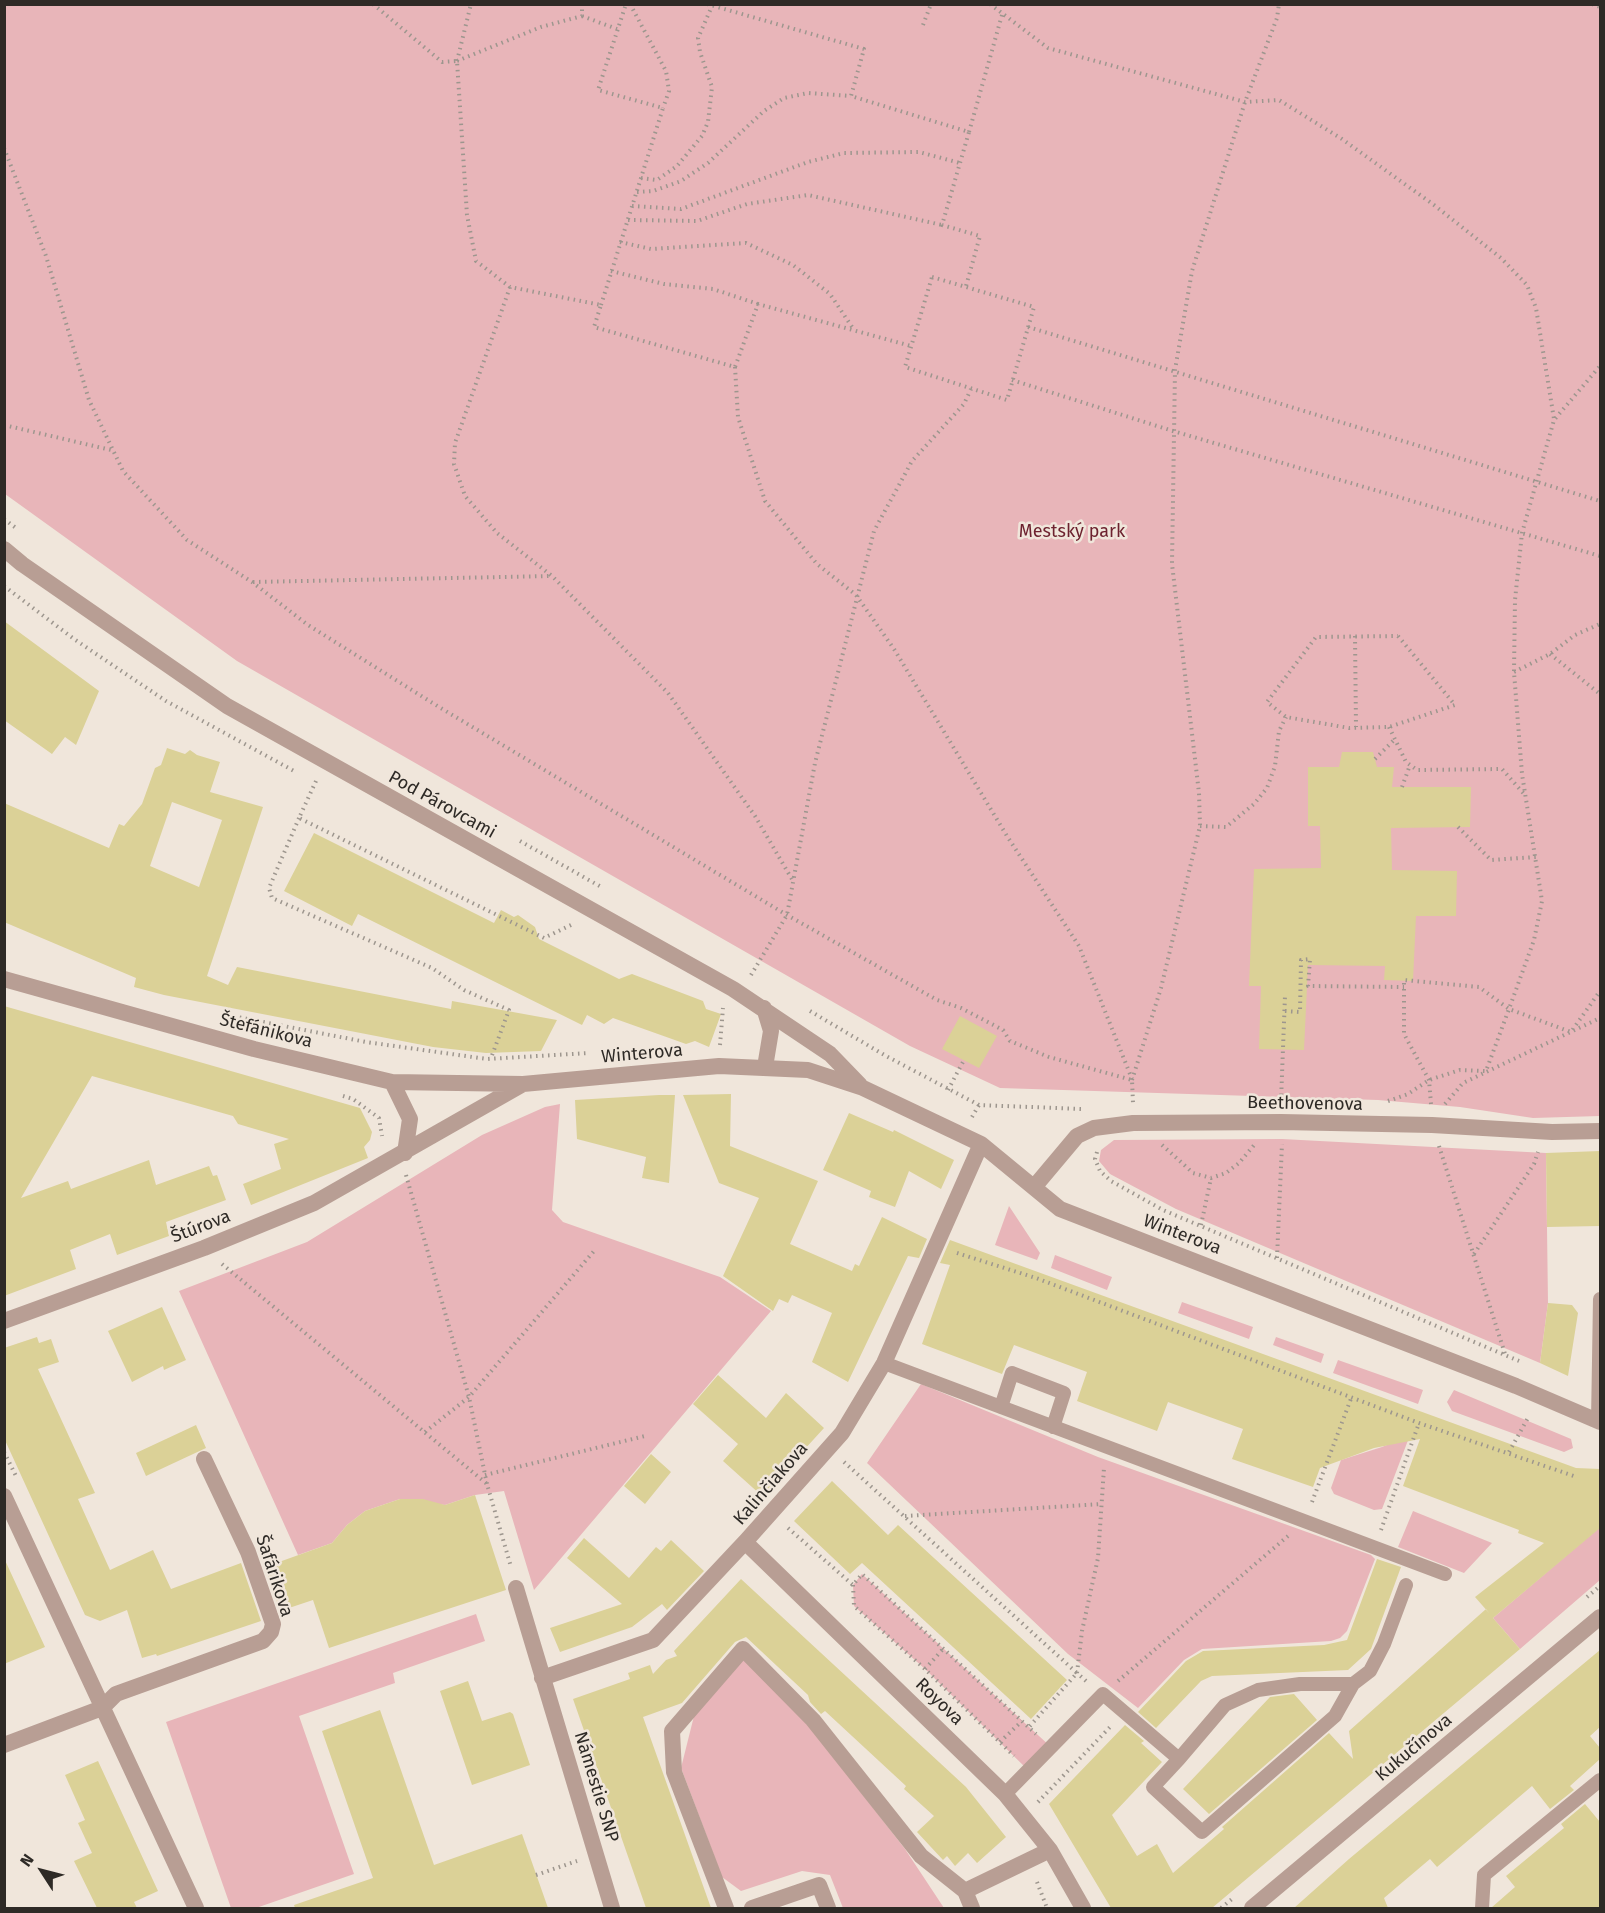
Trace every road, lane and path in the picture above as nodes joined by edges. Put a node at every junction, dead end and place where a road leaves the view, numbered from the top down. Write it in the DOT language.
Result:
graph roads {
  1 [pos="373,4"];
  2 [pos="471,4"];
  3 [pos="582,4"];
  4 [pos="626,4"];
  5 [pos="630,4"];
  6 [pos="931,4"];
  7 [pos="990,4"];
  8 [pos="1279,4"];
  9 [pos="1592,4"];
  10 [pos="710,5"];
  11 [pos="1600,7"];
  12 [pos="1002,15"];
  13 [pos="582,16"];
  14 [pos="923,25"];
  15 [pos="617,28"];
  16 [pos="457,61"];
  17 [pos="850,96"];
  18 [pos="1245,102"];
  19 [pos="663,108"];
  20 [pos="969,132"];
  21 [pos="4,147"];
  22 [pos="960,163"];
  23 [pos="640,178"];
  24 [pos="637,192"];
  25 [pos="632,206"];
  26 [pos="628,220"];
  27 [pos="942,225"];
  28 [pos="621,242"];
  29 [pos="611,271"];
  30 [pos="966,286"];
  31 [pos="510,287"];
  32 [pos="758,304"];
  33 [pos="601,305"];
  34 [pos="1028,327"];
  35 [pos="855,330"];
  36 [pos="911,346"];
  37 [pos="1600,366"];
  38 [pos="735,367"];
  39 [pos="1175,370"];
  40 [pos="1012,380"];
  41 [pos="972,389"];
  42 [pos="1554,420"];
  43 [pos="4,425"];
  44 [pos="1173,431"];
  45 [pos="112,450"];
  46 [pos="1535,480"];
  47 [pos="1600,501"];
  48 [pos="4,519"];
  49 [pos="21,532"];
  50 [pos="1522,532"];
  51 [pos="4,549"];
  52 [pos="1600,556"];
  53 [pos="552,576"];
  54 [pos="252,582"];
  55 [pos="4,586"];
  56 [pos="856,595"];
  57 [pos="1600,624"];
  58 [pos="1355,636"];
  59 [pos="1550,654"];
  60 [pos="1514,672"];
  61 [pos="1600,694"];
  62 [pos="1286,717"];
  63 [pos="1389,727"];
  64 [pos="1356,728"];
  65 [pos="1395,739"];
  66 [pos="1375,759"];
  67 [pos="1410,765"];
  68 [pos="300,774"];
  69 [pos="308,777"];
  70 [pos="1402,787"];
  71 [pos="1526,795"];
  72 [pos="298,818"];
  73 [pos="1200,826"];
  74 [pos="1458,827"];
  75 [pos="515,839"];
  76 [pos="1536,857"];
  77 [pos="793,881"];
  78 [pos="607,890"];
  79 [pos="787,915"];
  80 [pos="580,921"];
  81 [pos="745,971"];
  82 [pos="751,975"];
  83 [pos="4,979"];
  84 [pos="761,981"];
  85 [pos="1404,987"];
  86 [pos="1600,991"];
  87 [pos="1285,996"];
  88 [pos="764,1008"];
  89 [pos="1509,1009"];
  90 [pos="732,1010"];
  91 [pos="809,1010"];
  92 [pos="1285,1011"];
  93 [pos="210,1012"];
  94 [pos="1600,1018"];
  95 [pos="715,1030"];
  96 [pos="721,1031"];
  97 [pos="1571,1032"];
  98 [pos="730,1049"];
  99 [pos="591,1053"];
  100 [pos="492,1058"];
  101 [pos="964,1060"];
  102 [pos="765,1067"];
  103 [pos="1486,1071"];
  104 [pos="1132,1080"];
  105 [pos="1430,1080"];
  106 [pos="392,1082"];
  107 [pos="523,1083"];
  108 [pos="863,1088"];
  109 [pos="948,1090"];
  110 [pos="353,1099"];
  111 [pos="1380,1104"];
  112 [pos="1086,1109"];
  113 [pos="1133,1111"];
  114 [pos="1281,1122"];
  115 [pos="1432,1125"];
  116 [pos="1600,1131"];
  117 [pos="1156,1137"];
  118 [pos="1246,1139"];
  119 [pos="1274,1139"];
  120 [pos="981,1144"];
  121 [pos="1099,1144"];
  122 [pos="1448,1144"];
  123 [pos="381,1145"];
  124 [pos="1540,1145"];
  125 [pos="405,1154"];
  126 [pos="396,1178"];
  127 [pos="1211,1178"];
  128 [pos="1035,1186"];
  129 [pos="1201,1226"];
  130 [pos="935,1245"];
  131 [pos="594,1251"];
  132 [pos="1473,1255"];
  133 [pos="1277,1258"];
  134 [pos="232,1259"];
  135 [pos="222,1263"];
  136 [pos="211,1267"];
  137 [pos="1600,1299"];
  138 [pos="4,1321"];
  139 [pos="1505,1354"];
  140 [pos="884,1364"];
  141 [pos="1526,1364"];
  142 [pos="469,1396"];
  143 [pos="1352,1396"];
  144 [pos="1000,1407"];
  145 [pos="1528,1416"];
  146 [pos="1599,1422"];
  147 [pos="1419,1423"];
  148 [pos="1053,1427"];
  149 [pos="425,1432"];
  150 [pos="645,1436"];
  151 [pos="1105,1446"];
  152 [pos="1509,1452"];
  153 [pos="840,1458"];
  154 [pos="204,1459"];
  155 [pos="485,1475"];
  156 [pos="1574,1476"];
  157 [pos="487,1484"];
  158 [pos="4,1496"];
  159 [pos="1102,1504"];
  160 [pos="904,1516"];
  161 [pos="781,1521"];
  162 [pos="1305,1521"];
  163 [pos="745,1542"];
  164 [pos="1375,1547"];
  165 [pos="1445,1574"];
  166 [pos="1406,1585"];
  167 [pos="853,1586"];
  168 [pos="516,1588"];
  169 [pos="1600,1617"];
  170 [pos="944,1649"];
  171 [pos="925,1669"];
  172 [pos="1077,1673"];
  173 [pos="542,1678"];
  174 [pos="1353,1684"];
  175 [pos="1103,1694"];
  176 [pos="102,1708"];
  177 [pos="1125,1712"];
  178 [pos="1022,1721"];
  179 [pos="4,1744"];
  180 [pos="1179,1759"];
  181 [pos="1600,1780"];
  182 [pos="1005,1794"];
  183 [pos="1043,1812"];
  184 [pos="1050,1850"];
  185 [pos="586,1857"];
  186 [pos="536,1875"];
  187 [pos="1034,1875"];
  188 [pos="965,1891"];
  189 [pos="196,1908"];
  190 [pos="612,1908"];
  191 [pos="726,1908"];
  192 [pos="752,1908"];
  193 [pos="828,1908"];
  194 [pos="972,1908"];
  195 [pos="1047,1908"];
  196 [pos="1083,1908"];
  197 [pos="1252,1908"];
  198 [pos="1482,1908"];
  1 -- 16 [label="path"];
  2 -- 16 [label="path"];
  3 -- 13 [label="path"];
  4 -- 15 [label="path"];
  5 -- 19 [label="path"];
  6 -- 14 [label="path"];
  7 -- 12 [label="path"];
  8 -- 18 [label="path"];
  9 -- 11 [label="path"];
  10 -- 17 [label="path"];
  10 -- 23 [label="path"];
  12 -- 18 [label="path"];
  12 -- 20 [label="path"];
  13 -- 15 [label="path"];
  13 -- 16 [label="path"];
  15 -- 19 [label="path"];
  16 -- 31 [label="path"];
  17 -- 20 [label="path"];
  17 -- 24 [label="path"];
  18 -- 39 [label="path"];
  18 -- 42 [label="path"];
  19 -- 23 [label="path"];
  20 -- 22 [label="path"];
  21 -- 45 [label="path"];
  22 -- 25 [label="path"];
  22 -- 27 [label="path"];
  23 -- 24 [label="path"];
  24 -- 25 [label="path"];
  25 -- 26 [label="path"];
  26 -- 27 [label="path"];
  26 -- 28 [label="path"];
  27 -- 30 [label="path"];
  28 -- 29 [label="path"];
  28 -- 35 [label="path"];
  29 -- 32 [label="path"];
  29 -- 33 [label="path"];
  30 -- 34 [label="path"];
  30 -- 36 [label="path"];
  31 -- 33 [label="path"];
  31 -- 53 [label="path"];
  32 -- 35 [label="path"];
  32 -- 38 [label="path"];
  33 -- 38 [label="path"];
  34 -- 39 [label="path"];
  34 -- 40 [label="path"];
  35 -- 36 [label="path"];
  36 -- 41 [label="path"];
  37 -- 42 [label="path"];
  38 -- 56 [label="path"];
  39 -- 44 [label="path"];
  39 -- 46 [label="path"];
  40 -- 41 [label="path"];
  40 -- 44 [label="path"];
  41 -- 56 [label="path"];
  42 -- 46 [label="path"];
  43 -- 45 [label="path"];
  44 -- 50 [label="path"];
  44 -- 73 [label="path"];
  45 -- 54 [label="path"];
  46 -- 47 [label="path"];
  46 -- 50 [label="path"];
  48 -- 49 [label="path"];
  50 -- 52 [label="path"];
  50 -- 60 [label="path"];
  51 -- 88 [label="street, Pod Párovcami"];
  53 -- 54 [label="path"];
  53 -- 77 [label="path"];
  54 -- 79 [label="path"];
  55 -- 68 [label="path"];
  56 -- 77 [label="path"];
  56 -- 104 [label="path"];
  57 -- 59 [label="path"];
  58 -- 62 [label="path"];
  58 -- 63 [label="path"];
  58 -- 64 [label="path"];
  59 -- 60 [label="path"];
  59 -- 61 [label="path"];
  60 -- 71 [label="path"];
  62 -- 64 [label="path"];
  62 -- 73 [label="path"];
  63 -- 64 [label="path"];
  63 -- 65 [label="path"];
  65 -- 66 [label="path"];
  65 -- 67 [label="path"];
  67 -- 70 [label="path"];
  67 -- 71 [label="path"];
  69 -- 72 [label="path"];
  71 -- 76 [label="path"];
  72 -- 80 [label="path"];
  72 -- 100 [label="path"];
  73 -- 104 [label="path"];
  74 -- 76 [label="path"];
  75 -- 78 [label="path"];
  76 -- 89 [label="path"];
  77 -- 79 [label="path"];
  79 -- 82 [label="path"];
  79 -- 104 [label="path"];
  81 -- 82 [label="path"];
  82 -- 84 [label="path"];
  83 -- 106 [label="street, Štefánikova"];
  85 -- 89 [label="path"];
  85 -- 92 [label="path"];
  85 -- 105 [label="path"];
  86 -- 97 [label="path"];
  87 -- 92 [label="path"];
  88 -- 102 [label="street"];
  88 -- 108 [label="street, Pod Párovcami"];
  89 -- 97 [label="path"];
  89 -- 103 [label="path"];
  90 -- 96 [label="path"];
  91 -- 109 [label="path"];
  92 -- 114 [label="path"];
  93 -- 100 [label="path"];
  94 -- 97 [label="path"];
  95 -- 96 [label="path"];
  96 -- 98 [label="path"];
  97 -- 103 [label="path"];
  99 -- 100 [label="path"];
  101 -- 109 [label="path"];
  102 -- 107 [label="street, Winterova"];
  102 -- 108 [label="street, Winterova"];
  103 -- 105 [label="path"];
  103 -- 115 [label="path"];
  104 -- 113 [label="path"];
  105 -- 111 [label="path"];
  106 -- 107 [label="street, Štefánikova"];
  106 -- 125 [label="street"];
  107 -- 125 [label="street, Štúrova"];
  108 -- 120 [label="street, Winterova"];
  109 -- 112 [label="path"];
  110 -- 123 [label="path"];
  114 -- 115 [label="street, Beethovenova"];
  114 -- 128 [label="street, Beethovenova"];
  115 -- 116 [label="street, Beethovenova"];
  117 -- 127 [label="path"];
  118 -- 127 [label="path"];
  119 -- 133 [label="path"];
  120 -- 128 [label="street, Winterova"];
  120 -- 130 [label="street, Kalinčiakova"];
  121 -- 129 [label="path"];
  122 -- 132 [label="path"];
  124 -- 132 [label="path"];
  125 -- 138 [label="street, Štúrova"];
  126 -- 142 [label="path"];
  127 -- 129 [label="path"];
  128 -- 146 [label="street, Winterova"];
  129 -- 133 [label="path"];
  130 -- 140 [label="street, Kalinčiakova"];
  130 -- 143 [label="path"];
  131 -- 142 [label="path"];
  132 -- 139 [label="path"];
  133 -- 139 [label="path"];
  134 -- 135 [label="path"];
  135 -- 136 [label="path"];
  135 -- 149 [label="path"];
  137 -- 146 [label="lane"];
  139 -- 141 [label="path"];
  140 -- 144 [label="lane"];
  140 -- 163 [label="street, Kalinčiakova"];
  142 -- 149 [label="path"];
  142 -- 155 [label="path"];
  143 -- 147 [label="path"];
  143 -- 162 [label="path"];
  144 -- 148 [label="lane"];
  144 -- 148 [label="lane"];
  145 -- 152 [label="path"];
  147 -- 152 [label="path"];
  147 -- 164 [label="path"];
  148 -- 151 [label="lane"];
  149 -- 157 [label="path"];
  150 -- 155 [label="path"];
  151 -- 159 [label="path"];
  151 -- 162 [label="lane"];
  152 -- 156 [label="path"];
  153 -- 160 [label="path"];
  154 -- 176 [label="street, Šafárikova"];
  155 -- 157 [label="path"];
  157 -- 168 [label="path"];
  158 -- 176 [label="street"];
  159 -- 160 [label="path"];
  159 -- 172 [label="path"];
  160 -- 172 [label="path"];
  161 -- 167 [label="path"];
  162 -- 164 [label="lane"];
  162 -- 175 [label="path"];
  163 -- 173 [label="street, Kalinčiakova"];
  163 -- 182 [label="street, Royova"];
  164 -- 165 [label="lane"];
  166 -- 174 [label="lane"];
  167 -- 170 [label="path"];
  167 -- 171 [label="path"];
  168 -- 173 [label="street"];
  169 -- 197 [label="street, Kukučínova"];
  170 -- 171 [label="path"];
  170 -- 178 [label="path"];
  171 -- 178 [label="path"];
  172 -- 175 [label="path"];
  172 -- 178 [label="path"];
  173 -- 190 [label="street, Námestie SNP"];
  174 -- 180 [label="lane"];
  174 -- 180 [label="lane"];
  175 -- 177 [label="lane"];
  175 -- 182 [label="lane"];
  176 -- 179 [label="street"];
  176 -- 189 [label="street"];
  177 -- 180 [label="lane"];
  177 -- 183 [label="path"];
  181 -- 198 [label="lane"];
  182 -- 184 [label="street, Royova"];
  184 -- 188 [label="street"];
  184 -- 196 [label="street, Royova"];
  185 -- 186 [label="path"];
  187 -- 195 [label="path"];
  188 -- 191 [label="street"];
  188 -- 194 [label="street"];
  192 -- 193 [label="street"];
}
